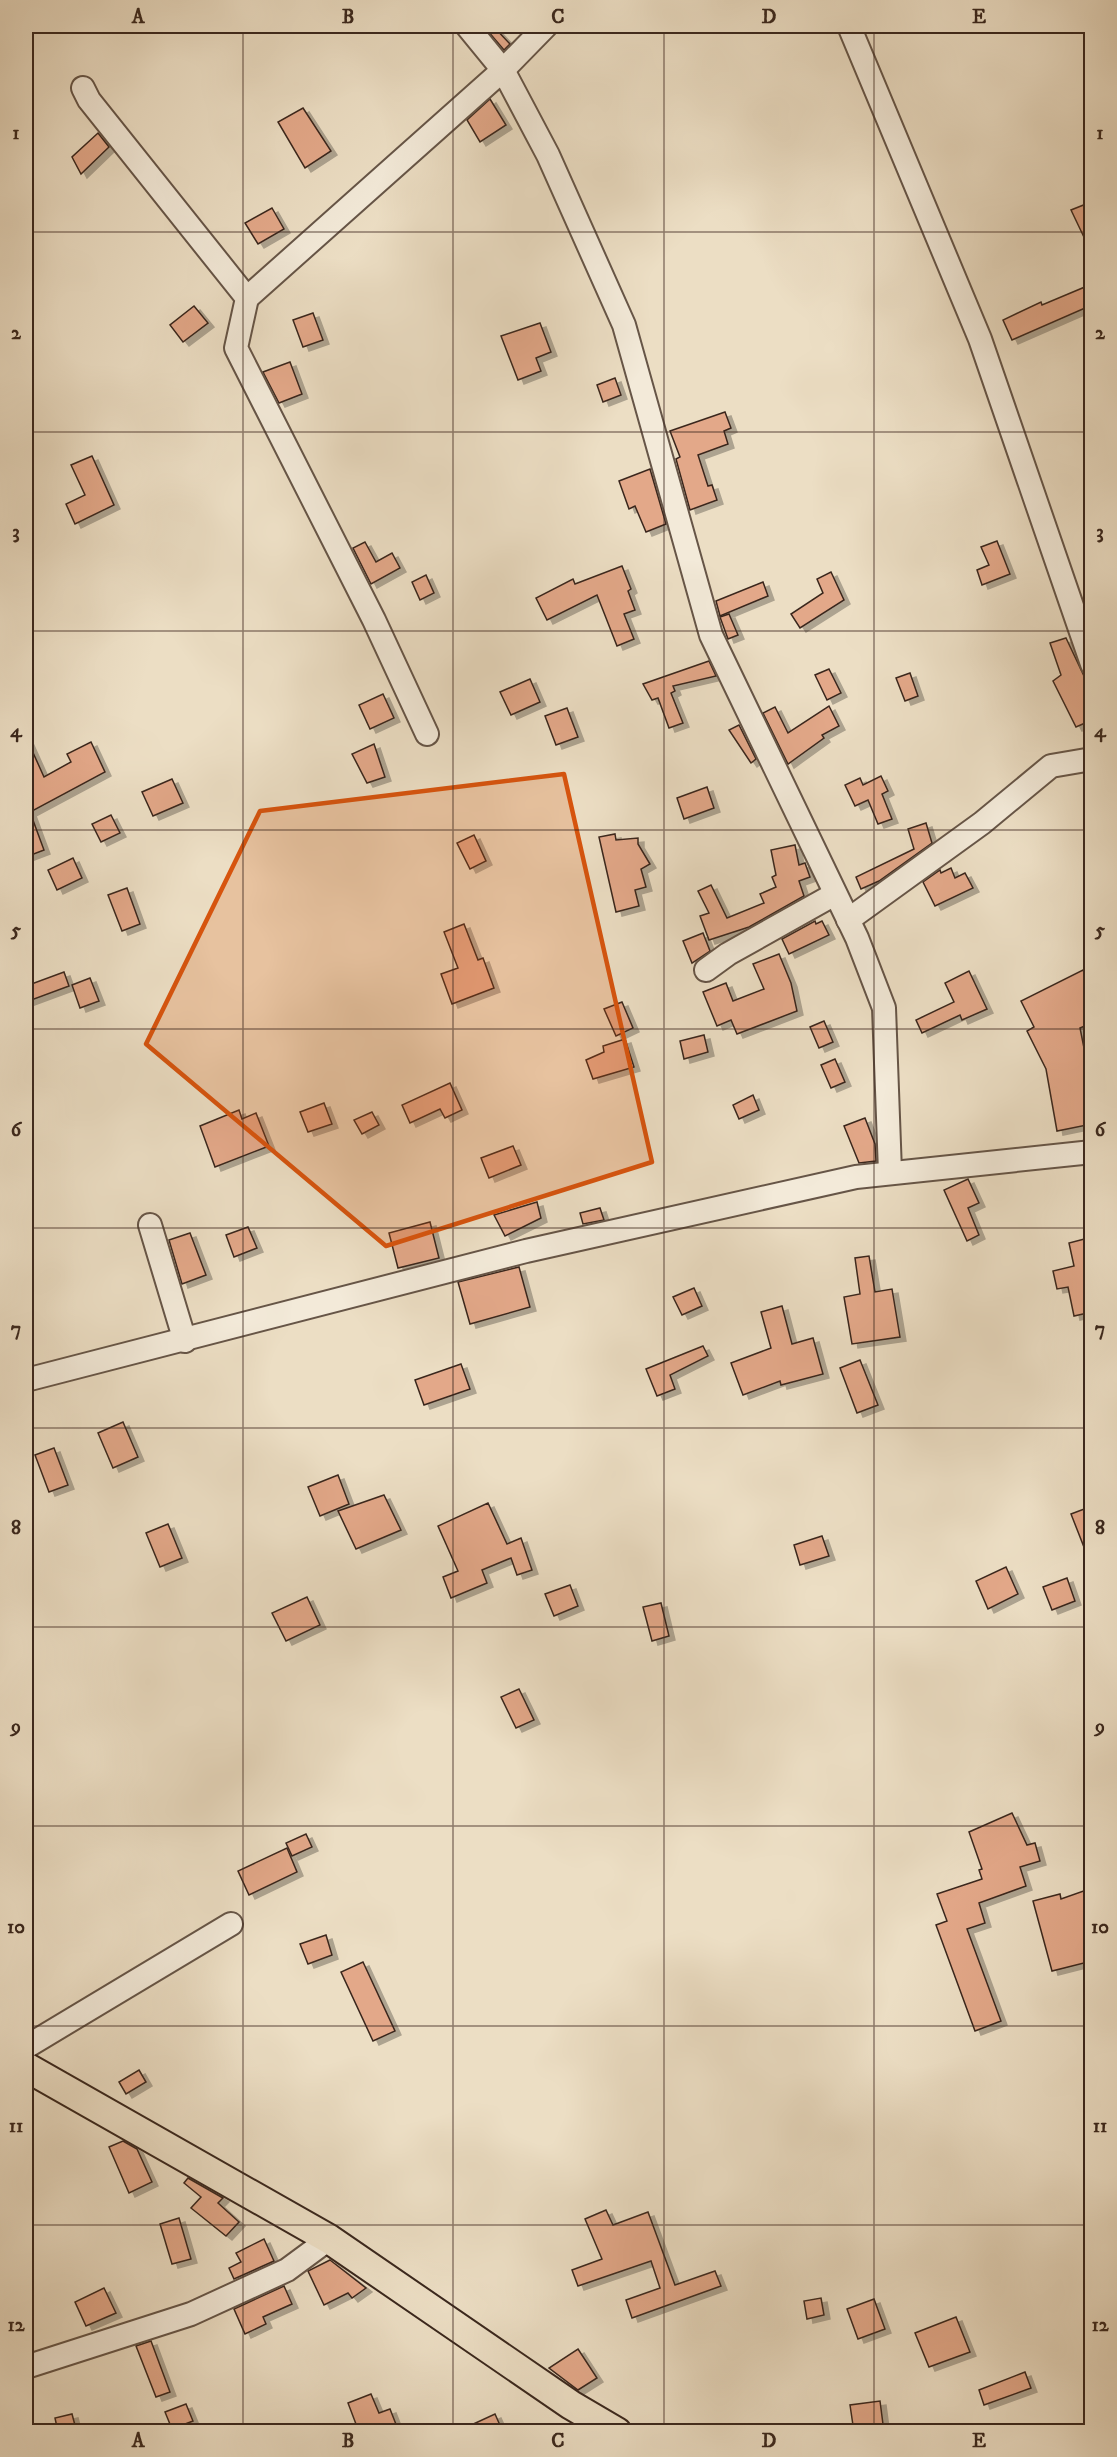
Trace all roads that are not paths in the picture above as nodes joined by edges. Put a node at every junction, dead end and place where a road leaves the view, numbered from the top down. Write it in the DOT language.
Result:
graph roads {
  1 [pos="467,26"];
  2 [pos="546,26"];
  3 [pos="849,26"];
  4 [pos="503,70"];
  5 [pos="83,88"];
  6 [pos="247,297"];
  7 [pos="1092,664"];
  8 [pos="428,734"];
  9 [pos="1092,759"];
  10 [pos="835,894"];
  11 [pos="848,920"];
  12 [pos="706,970"];
  13 [pos="1092,1152"];
  14 [pos="890,1172"];
  15 [pos="150,1225"];
  16 [pos="184,1341"];
  17 [pos="26,1380"];
  18 [pos="231,1924"];
  19 [pos="26,2047"];
  20 [pos="26,2067"];
  21 [pos="329,2239"];
  22 [pos="26,2367"];
  23 [pos="617,2432"];
  1 -- 4 [label="street"];
  2 -- 4 [label="street"];
  3 -- 7 [label="street"];
  4 -- 6 [label="street"];
  4 -- 10 [label="street"];
  5 -- 6 [label="street"];
  6 -- 8 [label="street"];
  9 -- 11 [label="street"];
  10 -- 11 [label="street"];
  10 -- 12 [label="street"];
  11 -- 14 [label="street"];
  13 -- 14 [label="street"];
  14 -- 16 [label="street"];
  15 -- 16 [label="street"];
  16 -- 17 [label="street"];
  18 -- 19 [label="street"];
  20 -- 21 [label="main road"];
  21 -- 22 [label="street"];
  21 -- 23 [label="main road"];
}
